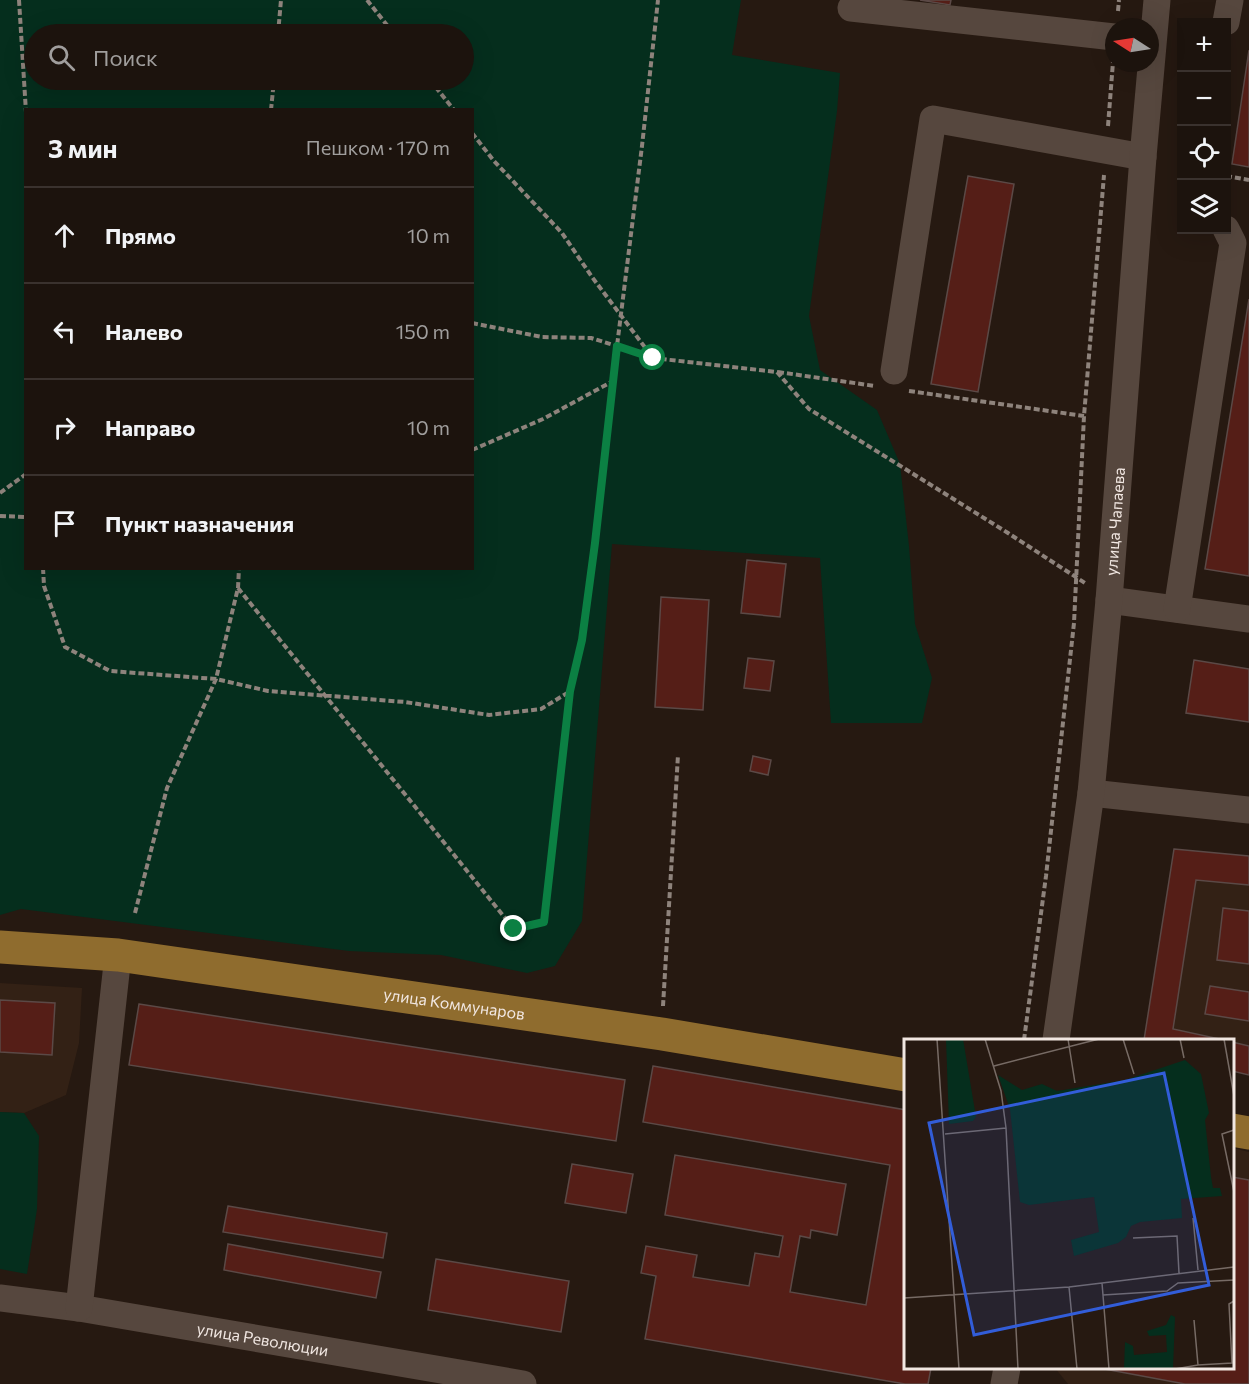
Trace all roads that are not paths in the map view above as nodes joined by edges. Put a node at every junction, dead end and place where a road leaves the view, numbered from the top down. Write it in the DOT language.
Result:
graph roads {
  1 [pos="1157,0"];
  2 [pos="1230,0"];
  3 [pos="851,8"];
  4 [pos="1154,18"];
  5 [pos="1227,18"];
  6 [pos="1105,36"];
  7 [pos="1149,72"];
  8 [pos="1143,157"];
  9 [pos="1229,234"];
  10 [pos="895,383"];
  11 [pos="1109,600"];
  12 [pos="1177,609"];
  13 [pos="1249,619"];
  14 [pos="1091,793"];
  15 [pos="1249,810"];
  16 [pos="0,947"];
  17 [pos="118,955"];
  18 [pos="1056,1039"];
  19 [pos="904,1074"];
  20 [pos="1234,1130"];
  21 [pos="1249,1133"];
  22 [pos="0,1298"];
  23 [pos="80,1308"];
  24 [pos="1007,1369"];
  25 [pos="523,1384"];
  26 [pos="1004,1384"];
  1 -- 4 [label="street, улица Чапаева"];
  2 -- 5 [label="street"];
  3 -- 6 [label="street"];
  7 -- 8 [label="street, улица Чапаева"];
  8 -- 10 [label="street"];
  8 -- 11 [label="street, улица Чапаева"];
  9 -- 12 [label="street"];
  11 -- 12 [label="street"];
  11 -- 14 [label="street, улица Чапаева"];
  12 -- 13 [label="street"];
  14 -- 15 [label="street"];
  14 -- 18 [label="street, улица Чапаева"];
  16 -- 17 [label="main road, улица Коммунаров"];
  17 -- 19 [label="main road, улица Коммунаров"];
  17 -- 23 [label="street"];
  20 -- 21 [label="main road"];
  22 -- 23 [label="street, улица Революции"];
  23 -- 25 [label="street, улица Революции"];
  24 -- 26 [label="street"];
}
